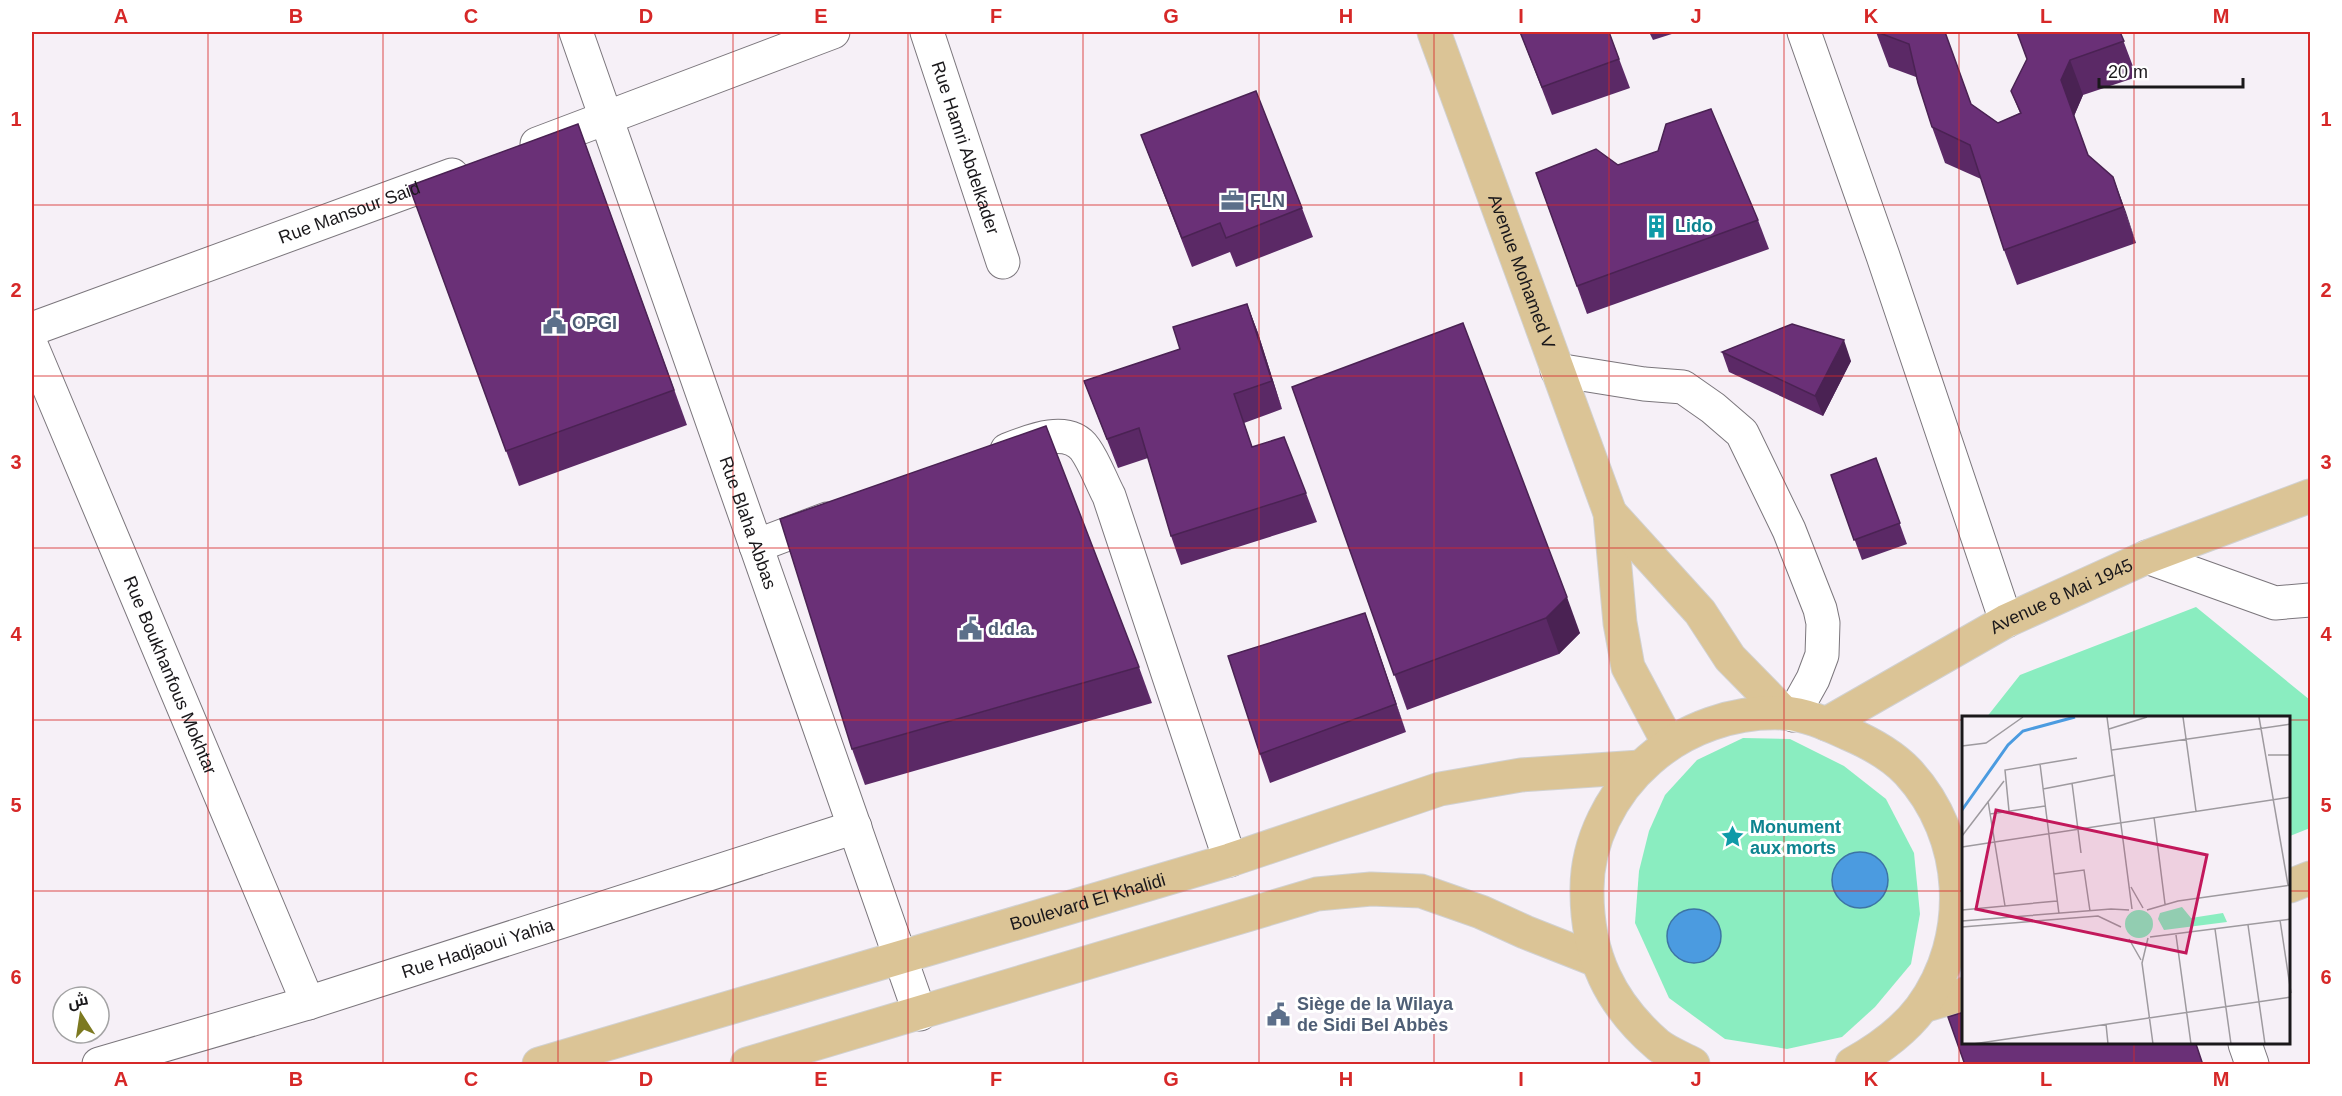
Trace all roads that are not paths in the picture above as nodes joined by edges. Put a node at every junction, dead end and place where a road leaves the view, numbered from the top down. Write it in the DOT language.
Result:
graph roads {
  1 [pos="576,32"];
  2 [pos="833,32"];
  3 [pos="927,32"];
  4 [pos="1434,32"];
  5 [pos="1804,32"];
  6 [pos="606,118"];
  7 [pos="1003,262"];
  8 [pos="32,329"];
  9 [pos="32,347"];
  10 [pos="1557,370"];
  11 [pos="982,459"];
  12 [pos="2310,496"];
  13 [pos="853,509"];
  14 [pos="1610,513"];
  15 [pos="756,546"];
  16 [pos="2147,557"];
  17 [pos="2310,600"];
  18 [pos="2006,621"];
  19 [pos="1788,714"];
  20 [pos="1826,724"];
  21 [pos="1669,744"];
  22 [pos="1640,767"];
  23 [pos="855,827"];
  24 [pos="1230,860"];
  25 [pos="2310,878"];
  26 [pos="2291,885"];
  27 [pos="900,957"];
  28 [pos="1596,960"];
  29 [pos="1962,995"];
  30 [pos="308,1003"];
  31 [pos="920,1014"];
  32 [pos="1916,1014"];
  33 [pos="2245,1045"];
  34 [pos="148,1057"];
  35 [pos="99,1065"];
  36 [pos="539,1065"];
  37 [pos="747,1065"];
  38 [pos="1693,1065"];
  39 [pos="1852,1065"];
  40 [pos="1902,1065"];
  41 [pos="2252,1065"];
  1 -- 6 [label="street, Rue Blaha Abbas"];
  2 -- 6 [label="street, Rue Mansour Said"];
  3 -- 7 [label="street, Rue Hamri Abdelkader"];
  4 -- 10 [label="main road, Avenue Mohamed V"];
  5 -- 18 [label="street"];
  6 -- 8 [label="street, Rue Mansour Said"];
  6 -- 15 [label="street, Rue Blaha Abbas"];
  9 -- 30 [label="street, Rue Boukhanfous Mokhtar"];
  10 -- 14 [label="main road, Avenue Mohamed V"];
  10 -- 19 [label="street"];
  11 -- 24 [label="street"];
  12 -- 16 [label="main road, Avenue 8 Mai 1945"];
  13 -- 15 [label="street"];
  14 -- 19 [label="main road"];
  14 -- 21 [label="main road"];
  15 -- 23 [label="street, Rue Blaha Abbas"];
  16 -- 17 [label="street"];
  16 -- 18 [label="main road, Avenue 8 Mai 1945"];
  18 -- 20 [label="main road, Avenue 8 Mai 1945"];
  19 -- 20 [label="main road"];
  19 -- 21 [label="main road"];
  20 -- 32 [label="main road"];
  21 -- 22 [label="main road"];
  22 -- 24 [label="main road, Boulevard El Khalidi"];
  22 -- 28 [label="main road"];
  23 -- 27 [label="street, Rue Blaha Abbas"];
  23 -- 30 [label="street, Rue Hadjaoui Yahia"];
  24 -- 27 [label="main road, Boulevard El Khalidi"];
  25 -- 26 [label="main road"];
  27 -- 31 [label="street, Rue Blaha Abbas"];
  27 -- 36 [label="main road, Boulevard El Khalidi"];
  28 -- 31 [label="main road"];
  28 -- 38 [label="main road"];
  29 -- 32 [label="main road"];
  30 -- 34 [label="street, Rue Hadjaoui Yahia"];
  31 -- 37 [label="main road"];
  32 -- 39 [label="main road"];
  32 -- 40 [label="main road"];
  33 -- 41 [label="street"];
  34 -- 35 [label="street, Rue Hadjaoui Yahia"];
}
